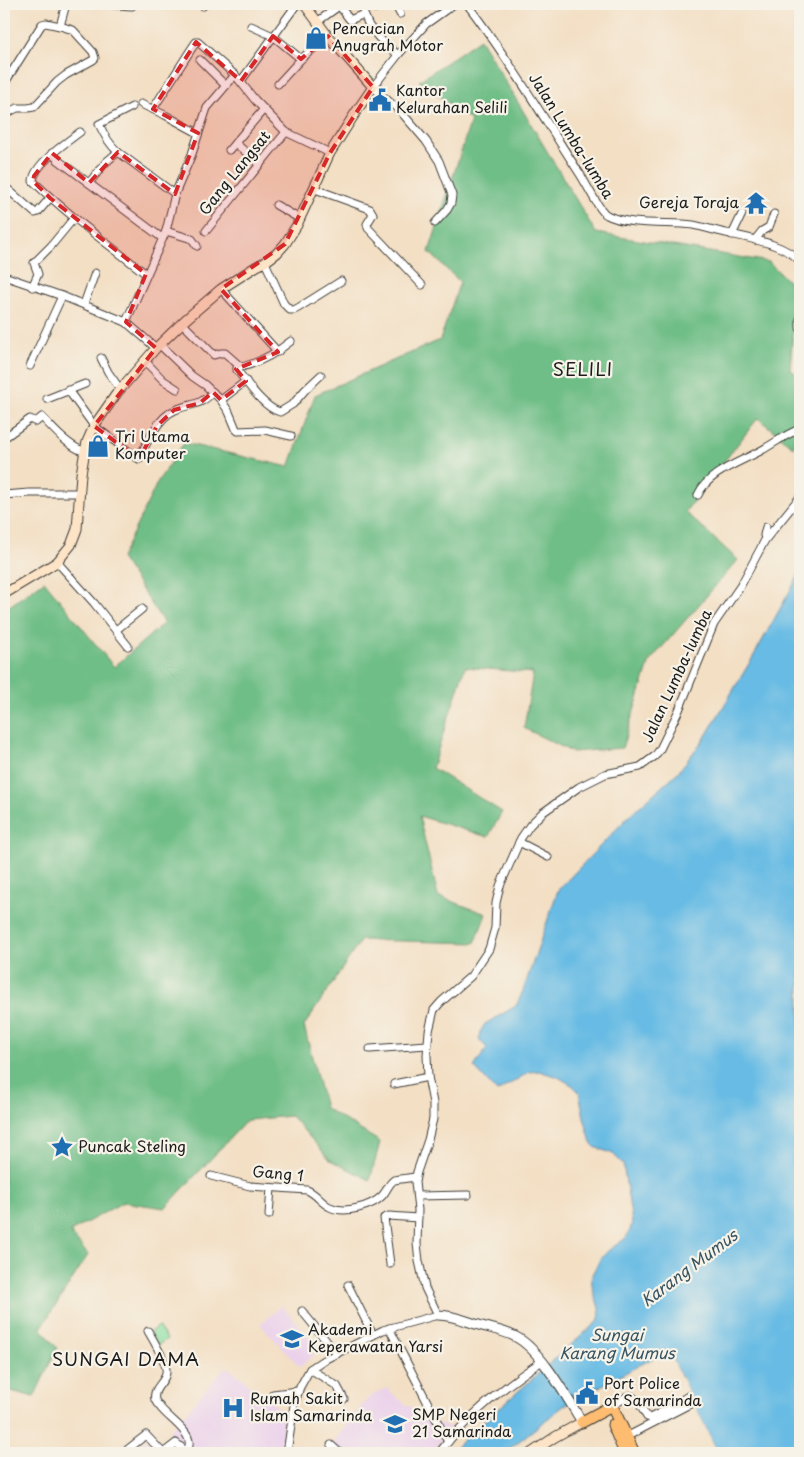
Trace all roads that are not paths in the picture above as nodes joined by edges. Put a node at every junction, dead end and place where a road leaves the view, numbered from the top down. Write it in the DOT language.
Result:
graph roads {
  1 [pos="66,4"];
  2 [pos="104,4"];
  3 [pos="297,4"];
  4 [pos="304,4"];
  5 [pos="388,4"];
  6 [pos="395,4"];
  7 [pos="454,4"];
  8 [pos="467,4"];
  9 [pos="339,5"];
  10 [pos="132,6"];
  11 [pos="375,8"];
  12 [pos="400,14"];
  13 [pos="318,22"];
  14 [pos="60,26"];
  15 [pos="250,26"];
  16 [pos="272,36"];
  17 [pos="328,36"];
  18 [pos="398,55"];
  19 [pos="301,59"];
  20 [pos="200,60"];
  21 [pos="235,75"];
  22 [pos="6,81"];
  23 [pos="241,81"];
  24 [pos="278,84"];
  25 [pos="225,85"];
  26 [pos="373,87"];
  27 [pos="141,104"];
  28 [pos="132,106"];
  29 [pos="153,109"];
  30 [pos="264,110"];
  31 [pos="4,118"];
  32 [pos="80,132"];
  33 [pos="286,132"];
  34 [pos="198,133"];
  35 [pos="235,143"];
  36 [pos="229,150"];
  37 [pos="118,152"];
  38 [pos="52,153"];
  39 [pos="330,154"];
  40 [pos="260,164"];
  41 [pos="89,183"];
  42 [pos="4,186"];
  43 [pos="315,189"];
  44 [pos="174,194"];
  45 [pos="50,198"];
  46 [pos="276,206"];
  47 [pos="742,214"];
  48 [pos="774,214"];
  49 [pos="74,218"];
  50 [pos="300,219"];
  51 [pos="436,223"];
  52 [pos="166,231"];
  53 [pos="206,231"];
  54 [pos="732,235"];
  55 [pos="162,238"];
  56 [pos="755,240"];
  57 [pos="197,246"];
  58 [pos="800,260"];
  59 [pos="265,262"];
  60 [pos="95,273"];
  61 [pos="146,274"];
  62 [pos="4,276"];
  63 [pos="341,281"];
  64 [pos="422,285"];
  65 [pos="32,287"];
  66 [pos="221,289"];
  67 [pos="62,296"];
  68 [pos="84,304"];
  69 [pos="800,319"];
  70 [pos="126,322"];
  71 [pos="182,323"];
  72 [pos="800,328"];
  73 [pos="291,341"];
  74 [pos="158,347"];
  75 [pos="278,352"];
  76 [pos="101,358"];
  77 [pos="145,361"];
  78 [pos="30,366"];
  79 [pos="241,367"];
  80 [pos="321,375"];
  81 [pos="246,381"];
  82 [pos="85,384"];
  83 [pos="120,389"];
  84 [pos="177,389"];
  85 [pos="68,390"];
  86 [pos="213,392"];
  87 [pos="47,399"];
  88 [pos="221,400"];
  89 [pos="94,426"];
  90 [pos="800,430"];
  91 [pos="291,436"];
  92 [pos="4,438"];
  93 [pos="85,452"];
  94 [pos="80,493"];
  95 [pos="4,495"];
  96 [pos="698,495"];
  97 [pos="800,497"];
  98 [pos="766,527"];
  99 [pos="765,540"];
  100 [pos="57,562"];
  101 [pos="4,594"];
  102 [pos="142,609"];
  103 [pos="116,630"];
  104 [pos="128,646"];
  105 [pos="519,842"];
  106 [pos="548,857"];
  107 [pos="427,1045"];
  108 [pos="370,1049"];
  109 [pos="428,1077"];
  110 [pos="394,1084"];
  111 [pos="211,1176"];
  112 [pos="415,1177"];
  113 [pos="271,1188"];
  114 [pos="468,1195"];
  115 [pos="417,1196"];
  116 [pos="269,1215"];
  117 [pos="418,1218"];
  118 [pos="390,1264"];
  119 [pos="348,1285"];
  120 [pos="302,1311"];
  121 [pos="438,1315"];
  122 [pos="389,1328"];
  123 [pos="148,1331"];
  124 [pos="373,1335"];
  125 [pos="337,1354"];
  126 [pos="544,1363"];
  127 [pos="310,1369"];
  128 [pos="298,1391"];
  129 [pos="273,1394"];
  130 [pos="344,1399"];
  131 [pos="609,1408"];
  132 [pos="582,1422"];
  133 [pos="626,1437"];
  134 [pos="448,1442"];
  135 [pos="330,1445"];
  136 [pos="123,1453"];
  137 [pos="163,1453"];
  138 [pos="187,1453"];
  139 [pos="287,1453"];
  140 [pos="340,1453"];
  141 [pos="439,1453"];
  142 [pos="531,1453"];
  143 [pos="625,1453"];
  144 [pos="634,1453"];
  1 -- 14 [label="street"];
  2 -- 10 [label="street"];
  3 -- 16 [label="street"];
  4 -- 13 [label="main road"];
  5 -- 11 [label="street"];
  6 -- 12 [label="street"];
  7 -- 18 [label="street"];
  8 -- 54 [label="street, Jalan Lumba-lumba"];
  9 -- 13 [label="street"];
  9 -- 18 [label="street"];
  13 -- 17 [label="main road"];
  14 -- 22 [label="street"];
  14 -- 31 [label="street"];
  15 -- 16 [label="street"];
  16 -- 19 [label="street"];
  16 -- 23 [label="street"];
  17 -- 19 [label="street"];
  17 -- 26 [label="main road"];
  18 -- 26 [label="street"];
  19 -- 24 [label="street"];
  20 -- 25 [label="street"];
  21 -- 23 [label="street"];
  21 -- 25 [label="street"];
  21 -- 29 [label="street"];
  23 -- 30 [label="street"];
  25 -- 34 [label="street"];
  26 -- 39 [label="main road"];
  26 -- 51 [label="street"];
  27 -- 29 [label="street"];
  28 -- 37 [label="street"];
  29 -- 34 [label="street"];
  30 -- 33 [label="street"];
  30 -- 35 [label="street"];
  32 -- 38 [label="street"];
  33 -- 39 [label="street"];
  33 -- 40 [label="street, Gang Langsat"];
  34 -- 44 [label="street"];
  35 -- 36 [label="street"];
  35 -- 40 [label="street"];
  37 -- 41 [label="street"];
  37 -- 44 [label="street"];
  38 -- 41 [label="street"];
  38 -- 45 [label="street"];
  39 -- 43 [label="main road"];
  40 -- 53 [label="street, Gang Langsat"];
  41 -- 55 [label="street"];
  42 -- 45 [label="street"];
  43 -- 50 [label="main road"];
  43 -- 64 [label="street"];
  44 -- 52 [label="street"];
  45 -- 49 [label="street"];
  46 -- 50 [label="street"];
  47 -- 54 [label="street"];
  48 -- 56 [label="street"];
  49 -- 61 [label="street"];
  49 -- 65 [label="street"];
  50 -- 59 [label="main road"];
  52 -- 55 [label="street"];
  52 -- 57 [label="street"];
  54 -- 56 [label="street, Jalan Lumba-lumba"];
  55 -- 61 [label="street"];
  56 -- 58 [label="street, Jalan Lumba-lumba"];
  59 -- 63 [label="street"];
  59 -- 66 [label="main road"];
  60 -- 68 [label="street"];
  61 -- 70 [label="street"];
  62 -- 65 [label="street"];
  65 -- 67 [label="street"];
  66 -- 71 [label="main road"];
  66 -- 75 [label="street"];
  67 -- 68 [label="street"];
  67 -- 78 [label="street"];
  68 -- 70 [label="street"];
  69 -- 72 [label="street"];
  70 -- 74 [label="street"];
  71 -- 74 [label="main road"];
  71 -- 79 [label="street"];
  73 -- 75 [label="street"];
  74 -- 77 [label="main road"];
  74 -- 86 [label="street"];
  75 -- 79 [label="street"];
  76 -- 83 [label="street"];
  77 -- 83 [label="main road"];
  77 -- 84 [label="street"];
  79 -- 81 [label="street"];
  80 -- 81 [label="street"];
  81 -- 88 [label="street"];
  82 -- 85 [label="street"];
  83 -- 89 [label="main road"];
  85 -- 87 [label="street"];
  85 -- 89 [label="street"];
  86 -- 88 [label="street"];
  86 -- 89 [label="street"];
  88 -- 91 [label="street"];
  89 -- 93 [label="main road"];
  90 -- 96 [label="street"];
  92 -- 93 [label="street"];
  93 -- 94 [label="main road"];
  94 -- 95 [label="street"];
  94 -- 100 [label="main road"];
  97 -- 99 [label="street, Jalan Lumba-lumba"];
  98 -- 99 [label="street"];
  99 -- 105 [label="street, Jalan Lumba-lumba"];
  100 -- 101 [label="main road"];
  100 -- 103 [label="street"];
  102 -- 103 [label="street"];
  103 -- 104 [label="street"];
  105 -- 106 [label="street"];
  105 -- 107 [label="street, Jalan Lumba-lumba"];
  107 -- 108 [label="street"];
  107 -- 109 [label="street, Jalan Lumba-lumba"];
  109 -- 110 [label="street"];
  109 -- 112 [label="street, Jalan Lumba-lumba"];
  111 -- 113 [label="street, Gang 1"];
  112 -- 113 [label="street, Gang 1"];
  112 -- 115 [label="street, Jalan Lumba-lumba"];
  113 -- 116 [label="street"];
  114 -- 115 [label="street"];
  115 -- 117 [label="street, Jalan Lumba-lumba"];
  117 -- 118 [label="street"];
  117 -- 121 [label="street, Jalan Lumba-lumba"];
  119 -- 124 [label="street"];
  120 -- 125 [label="street"];
  121 -- 122 [label="street"];
  121 -- 126 [label="street"];
  122 -- 124 [label="street"];
  122 -- 134 [label="street"];
  123 -- 138 [label="street"];
  124 -- 125 [label="street"];
  125 -- 127 [label="street"];
  126 -- 132 [label="street"];
  126 -- 134 [label="street"];
  127 -- 128 [label="street"];
  127 -- 130 [label="street"];
  128 -- 129 [label="street"];
  128 -- 139 [label="street"];
  131 -- 132 [label="highway"];
  131 -- 133 [label="highway"];
  131 -- 133 [label="street"];
  131 -- 143 [label="highway"];
  132 -- 142 [label="main road"];
  133 -- 144 [label="highway"];
  134 -- 141 [label="street"];
  135 -- 140 [label="street"];
  136 -- 137 [label="street"];
  137 -- 138 [label="street"];
}
